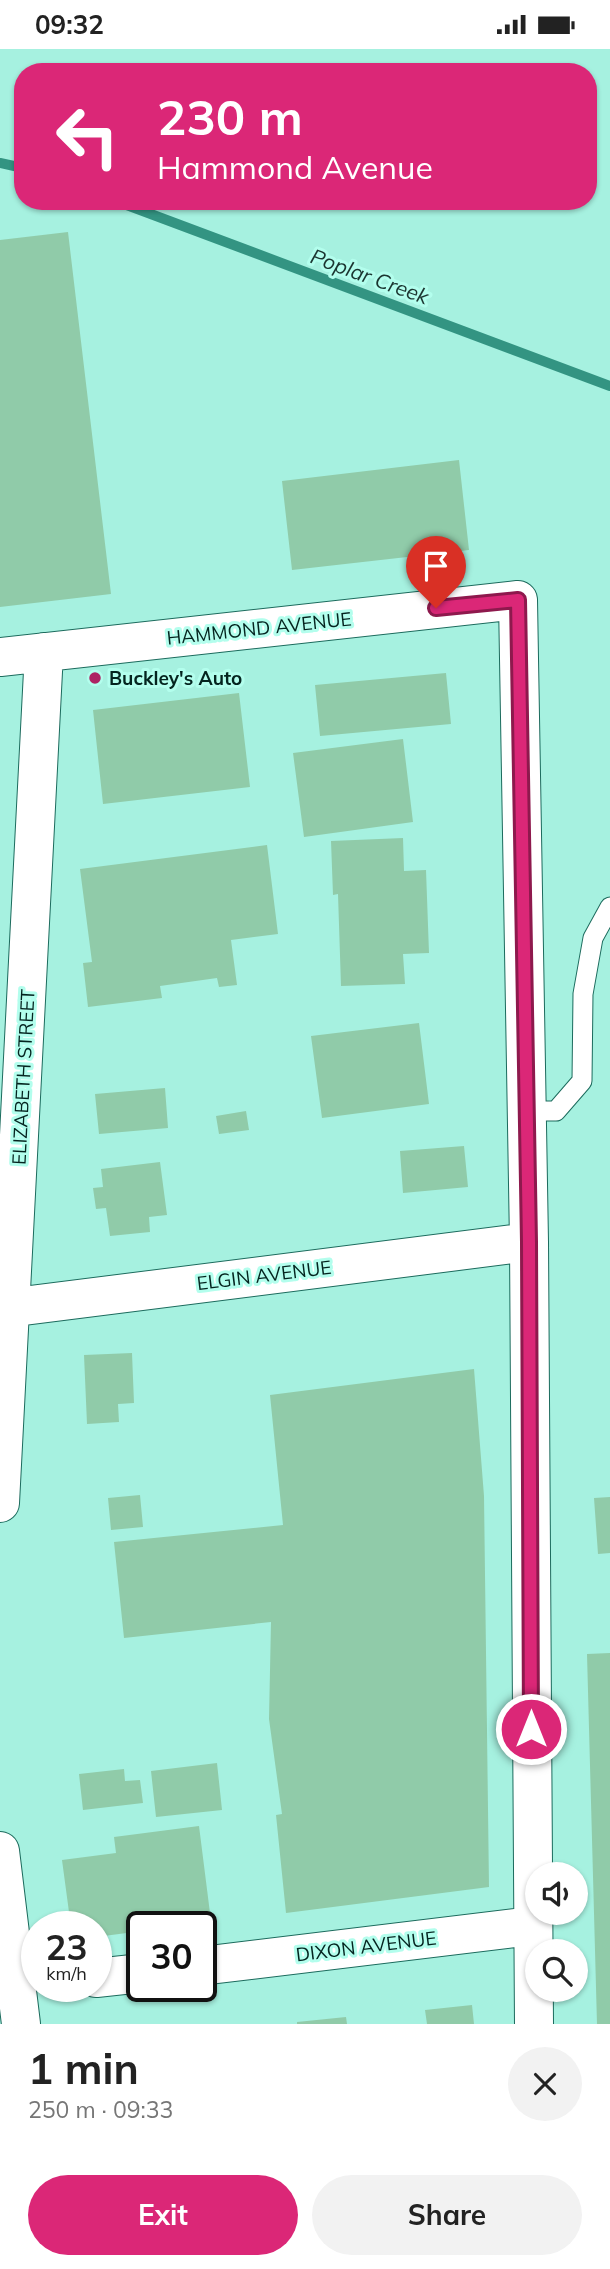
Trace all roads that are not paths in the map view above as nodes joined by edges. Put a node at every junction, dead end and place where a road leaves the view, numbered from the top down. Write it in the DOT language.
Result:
graph roads {
  1 [pos="44,652"];
  2 [pos="0,656"];
  3 [pos="610,907"];
  4 [pos="527,1111"];
  5 [pos="529,1242"];
  6 [pos="6,1308"];
  7 [pos="0,1503"];
  8 [pos="0,1851"];
  9 [pos="531,1926"];
  10 [pos="217,1964"];
  11 [pos="18,1997"];
  12 [pos="534,2024"];
  1 -- 2 [label="street, HAMMOND AVENUE"];
  1 -- 4 [label="street, HAMMOND AVENUE"];
  1 -- 6 [label="street, ELIZABETH STREET"];
  3 -- 4 [label="lane"];
  4 -- 5 [label="street"];
  5 -- 6 [label="street, ELGIN AVENUE"];
  5 -- 9 [label="street"];
  6 -- 7 [label="street, ELIZABETH STREET"];
  8 -- 11 [label="street"];
  9 -- 10 [label="street, DIXON AVENUE"];
  9 -- 12 [label="street"];
}
